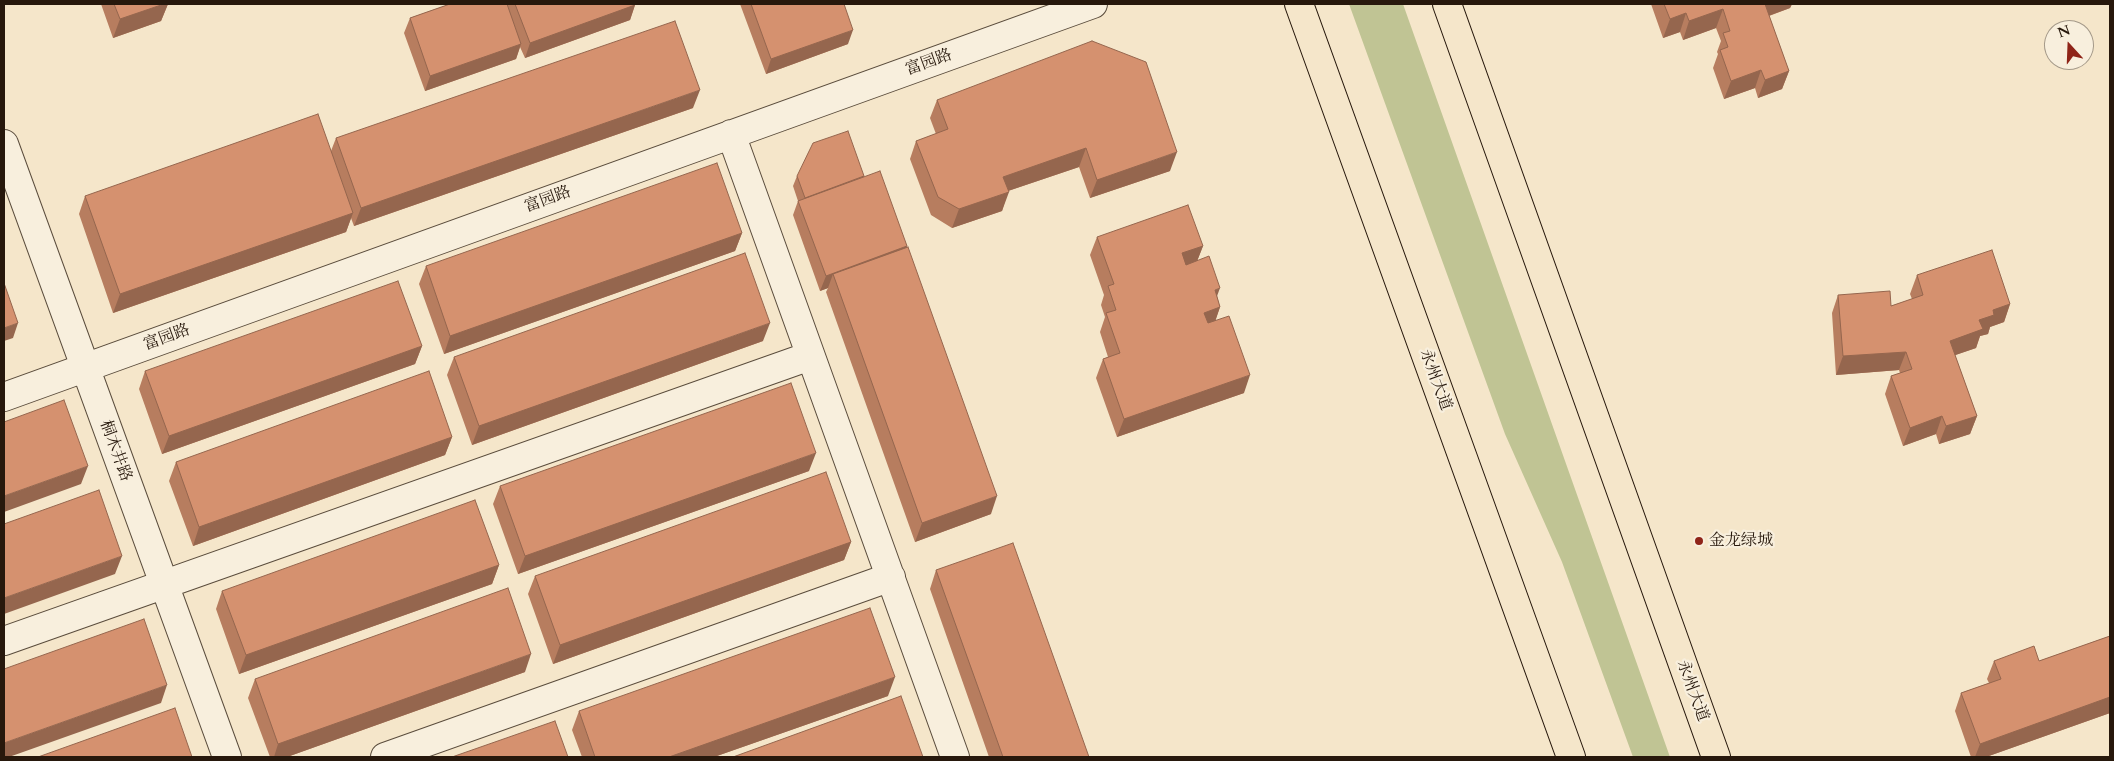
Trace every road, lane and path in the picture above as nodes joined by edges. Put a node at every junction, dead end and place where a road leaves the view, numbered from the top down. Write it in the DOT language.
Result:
graph roads {
  1 [pos="1093,4"];
  2 [pos="1298,4"];
  3 [pos="1448,4"];
  4 [pos="732,134"];
  5 [pos="4,144"];
  6 [pos="810,356"];
  7 [pos="85,367"];
  8 [pos="4,397"];
  9 [pos="891,577"];
  10 [pos="164,584"];
  11 [pos="4,641"];
  12 [pos="227,757"];
  13 [pos="385,757"];
  14 [pos="955,757"];
  15 [pos="1571,757"];
  16 [pos="1716,757"];
  1 -- 4 [label="street, 富园路"];
  2 -- 15 [label="main road, 永州大道"];
  3 -- 16 [label="main road, 永州大道"];
  4 -- 6 [label="street"];
  4 -- 7 [label="street, 富园路"];
  5 -- 7 [label="street, 桐木井路"];
  6 -- 9 [label="street"];
  6 -- 10 [label="street"];
  7 -- 8 [label="street, 富园路"];
  7 -- 10 [label="street, 桐木井路"];
  9 -- 13 [label="street"];
  9 -- 14 [label="street"];
  10 -- 11 [label="street"];
  10 -- 12 [label="street, 桐木井路"];
}
